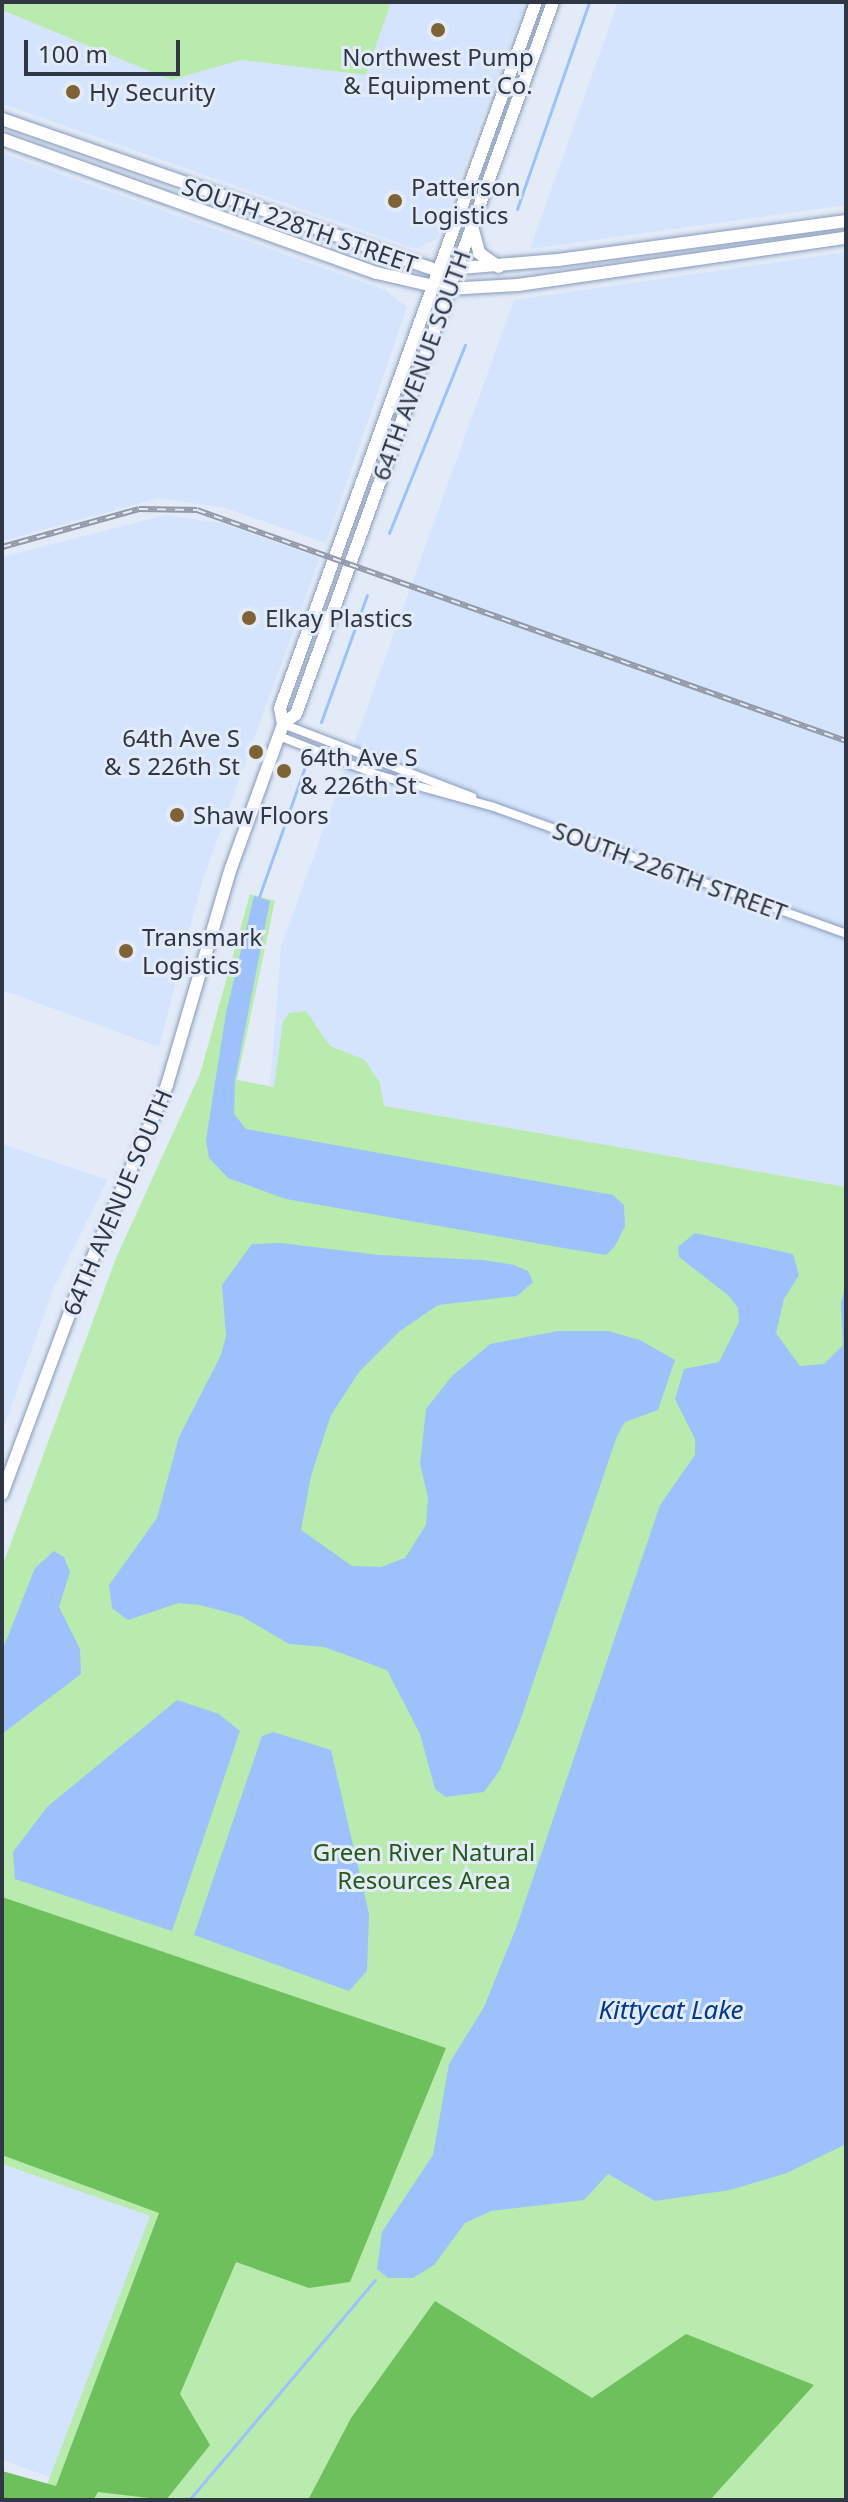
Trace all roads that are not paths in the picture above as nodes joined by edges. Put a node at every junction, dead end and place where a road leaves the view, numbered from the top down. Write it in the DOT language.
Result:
graph roads {
  1 [pos="536,2"];
  2 [pos="553,2"];
  3 [pos="2,119"];
  4 [pos="2,139"];
  5 [pos="846,221"];
  6 [pos="472,224"];
  7 [pos="846,238"];
  8 [pos="499,267"];
  9 [pos="436,270"];
  10 [pos="454,271"];
  11 [pos="430,286"];
  12 [pos="447,289"];
  13 [pos="281,730"];
  14 [pos="494,807"];
  15 [pos="846,934"];
  16 [pos="2,1494"];
  1 -- 9 [label="street, 64TH AVENUE SOUTH"];
  2 -- 6 [label="street, 64TH AVENUE SOUTH"];
  3 -- 9 [label="street, SOUTH 228TH STREET"];
  4 -- 11 [label="street, SOUTH 228TH STREET"];
  5 -- 8 [label="street, SOUTH 228TH STREET"];
  6 -- 8 [label="street"];
  6 -- 10 [label="street, 64TH AVENUE SOUTH"];
  7 -- 12 [label="street, SOUTH 228TH STREET"];
  8 -- 10 [label="street, SOUTH 228TH STREET"];
  9 -- 10 [label="street, SOUTH 228TH STREET"];
  9 -- 11 [label="street, 64TH AVENUE SOUTH"];
  10 -- 12 [label="street, 64TH AVENUE SOUTH"];
  11 -- 12 [label="street, SOUTH 228TH STREET"];
  11 -- 13 [label="street, 64TH AVENUE SOUTH"];
  12 -- 13 [label="street, 64TH AVENUE SOUTH"];
  13 -- 14 [label="street, SOUTH 226TH STREET"];
  13 -- 14 [label="street, SOUTH 226TH STREET"];
  13 -- 16 [label="street, 64TH AVENUE SOUTH"];
  14 -- 15 [label="street, SOUTH 226TH STREET"];
}
